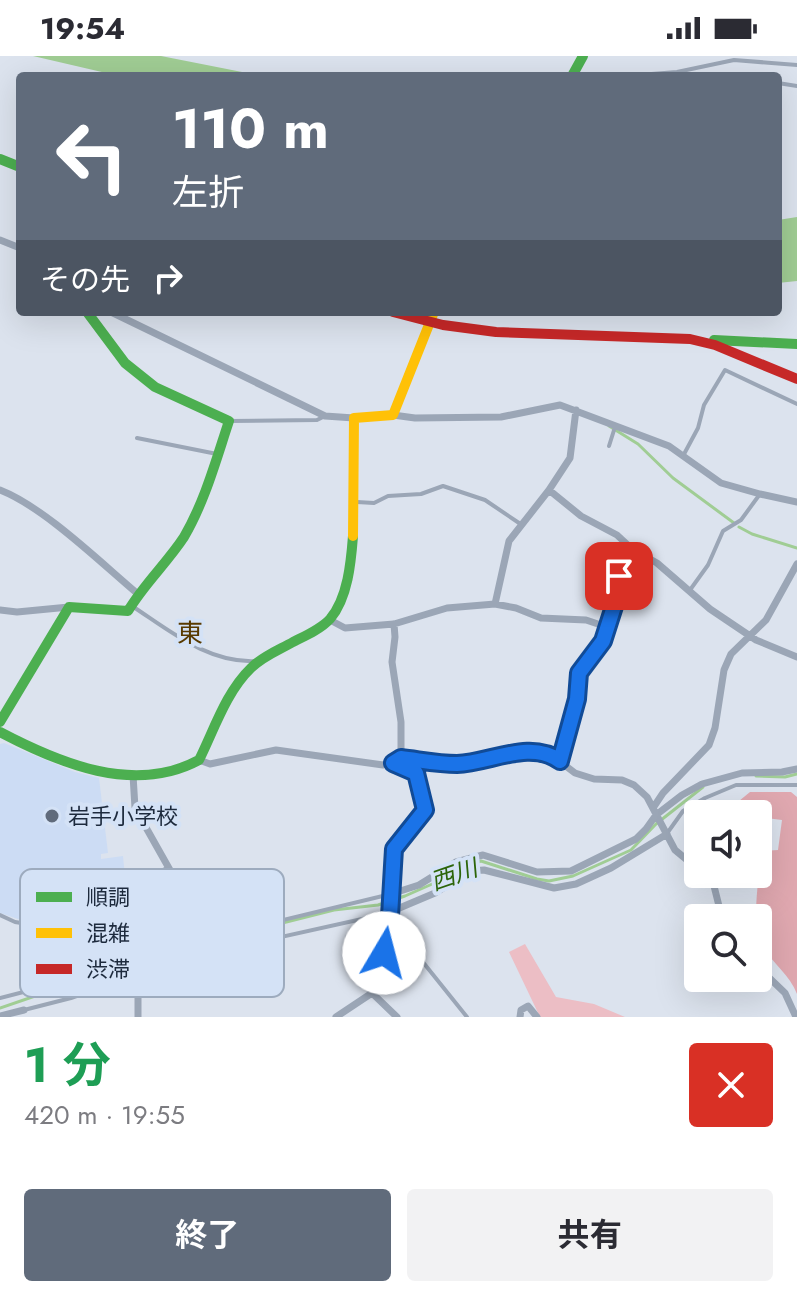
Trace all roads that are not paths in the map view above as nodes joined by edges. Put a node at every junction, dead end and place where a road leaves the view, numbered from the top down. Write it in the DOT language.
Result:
graph roads {
  1 [pos="797,65"];
  2 [pos="677,72"];
  3 [pos="90,316"];
  4 [pos="127,316"];
  5 [pos="432,317"];
  6 [pos="690,339"];
  7 [pos="797,344"];
  8 [pos="797,379"];
  9 [pos="797,404"];
  10 [pos="576,410"];
  11 [pos="393,415"];
  12 [pos="325,416"];
  13 [pos="354,418"];
  14 [pos="229,421"];
  15 [pos="616,425"];
  16 [pos="137,438"];
  17 [pos="609,446"];
  18 [pos="217,454"];
  19 [pos="683,456"];
  20 [pos="0,490"];
  21 [pos="549,490"];
  22 [pos="760,494"];
  23 [pos="353,502"];
  24 [pos="797,502"];
  25 [pos="522,525"];
  26 [pos="632,549"];
  27 [pos="797,564"];
  28 [pos="689,592"];
  29 [pos="138,594"];
  30 [pos="495,604"];
  31 [pos="132,606"];
  32 [pos="69,607"];
  33 [pos="0,610"];
  34 [pos="330,620"];
  35 [pos="394,624"];
  36 [pos="607,627"];
  37 [pos="750,635"];
  38 [pos="797,657"];
  39 [pos="259,661"];
  40 [pos="0,722"];
  41 [pos="0,732"];
  42 [pos="199,760"];
  43 [pos="397,760"];
  44 [pos="560,761"];
  45 [pos="797,769"];
  46 [pos="133,775"];
  47 [pos="797,785"];
  48 [pos="654,811"];
  49 [pos="667,834"];
  50 [pos="684,857"];
  51 [pos="167,868"];
  52 [pos="391,894"];
  53 [pos="390,912"];
  54 [pos="0,915"];
  55 [pos="284,920"];
  56 [pos="20,923"];
  57 [pos="389,933"];
  58 [pos="284,936"];
  59 [pos="772,980"];
  60 [pos="20,993"];
  61 [pos="372,993"];
  62 [pos="65,997"];
  63 [pos="0,998"];
  64 [pos="24,1010"];
  65 [pos="352,1013"];
  66 [pos="0,1016"];
  67 [pos="336,1017"];
  68 [pos="397,1017"];
  69 [pos="467,1017"];
  70 [pos="520,1017"];
  71 [pos="537,1017"];
  72 [pos="796,1017"];
  1 -- 2 [label="lane"];
  3 -- 14 [label="main road"];
  4 -- 12 [label="street"];
  5 -- 6 [label="main road"];
  5 -- 11 [label="main road"];
  6 -- 7 [label="main road"];
  6 -- 8 [label="main road"];
  9 -- 19 [label="lane"];
  10 -- 11 [label="street"];
  10 -- 15 [label="street"];
  10 -- 21 [label="street"];
  11 -- 13 [label="main road"];
  12 -- 13 [label="street"];
  12 -- 14 [label="lane"];
  13 -- 23 [label="main road"];
  14 -- 18 [label="main road"];
  15 -- 17 [label="lane"];
  15 -- 19 [label="street"];
  16 -- 18 [label="lane"];
  18 -- 29 [label="main road"];
  19 -- 22 [label="street"];
  20 -- 29 [label="street"];
  21 -- 25 [label="street"];
  21 -- 26 [label="street"];
  22 -- 24 [label="street"];
  22 -- 28 [label="lane"];
  23 -- 25 [label="lane"];
  23 -- 34 [label="main road"];
  25 -- 30 [label="street"];
  26 -- 28 [label="street"];
  26 -- 36 [label="lane"];
  27 -- 37 [label="street"];
  28 -- 37 [label="street"];
  29 -- 31 [label="main road"];
  30 -- 35 [label="street"];
  30 -- 36 [label="street"];
  31 -- 32 [label="main road"];
  31 -- 39 [label="lane"];
  32 -- 33 [label="street"];
  32 -- 40 [label="main road"];
  34 -- 35 [label="street"];
  34 -- 39 [label="main road"];
  35 -- 43 [label="street"];
  36 -- 44 [label="street"];
  37 -- 38 [label="street"];
  37 -- 48 [label="street"];
  39 -- 42 [label="main road"];
  41 -- 46 [label="main road"];
  42 -- 43 [label="street"];
  42 -- 46 [label="main road"];
  43 -- 44 [label="street"];
  43 -- 52 [label="street"];
  44 -- 48 [label="street"];
  45 -- 48 [label="street"];
  46 -- 51 [label="street"];
  47 -- 49 [label="lane"];
  48 -- 49 [label="street"];
  48 -- 52 [label="street"];
  49 -- 50 [label="street"];
  49 -- 53 [label="street"];
  52 -- 53 [label="street"];
  52 -- 55 [label="lane"];
  53 -- 57 [label="street"];
  53 -- 58 [label="lane"];
  54 -- 56 [label="lane"];
  57 -- 61 [label="street"];
  57 -- 69 [label="lane"];
  59 -- 72 [label="street"];
  60 -- 63 [label="lane"];
  61 -- 65 [label="street"];
  61 -- 68 [label="street"];
  62 -- 64 [label="lane"];
  64 -- 66 [label="street"];
  65 -- 67 [label="street"];
  70 -- 71 [label="street"];
}
